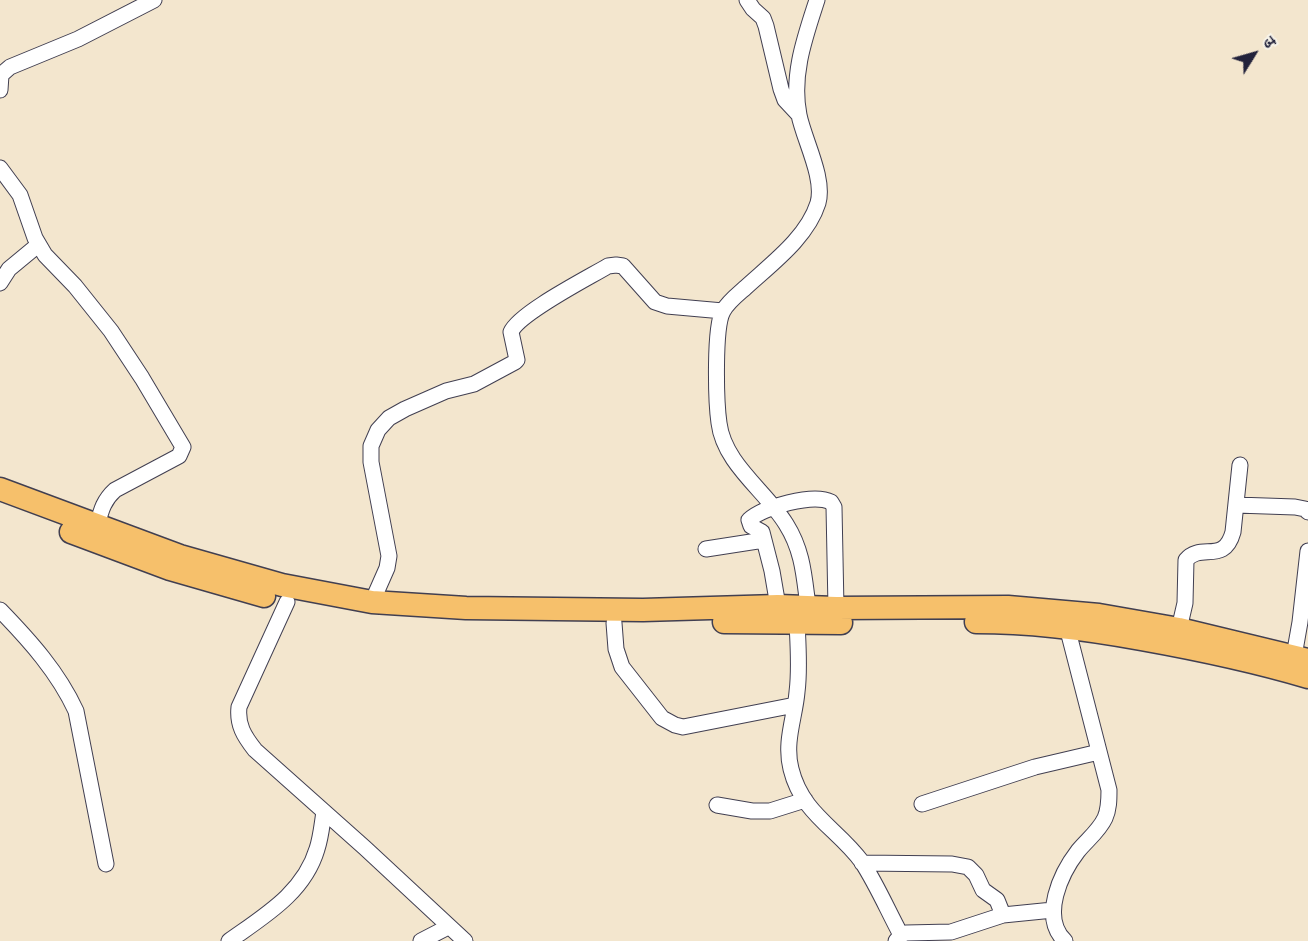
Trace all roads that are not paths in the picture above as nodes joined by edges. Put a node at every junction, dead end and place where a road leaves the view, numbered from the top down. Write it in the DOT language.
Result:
graph roads {
  1 [pos="154,0"];
  2 [pos="747,0"];
  3 [pos="817,0"];
  4 [pos="0,90"];
  5 [pos="799,115"];
  6 [pos="0,168"];
  7 [pos="38,245"];
  8 [pos="0,283"];
  9 [pos="723,311"];
  10 [pos="1240,465"];
  11 [pos="0,489"];
  12 [pos="0,505"];
  13 [pos="1236,506"];
  14 [pos="773,507"];
  15 [pos="1308,512"];
  16 [pos="98,526"];
  17 [pos="764,540"];
  18 [pos="706,549"];
  19 [pos="1308,552"];
  20 [pos="287,602"];
  21 [pos="372,602"];
  22 [pos="778,606"];
  23 [pos="836,608"];
  24 [pos="0,610"];
  25 [pos="802,615"];
  26 [pos="614,623"];
  27 [pos="1067,627"];
  28 [pos="1179,629"];
  29 [pos="1301,658"];
  30 [pos="1308,678"];
  31 [pos="795,705"];
  32 [pos="1099,752"];
  33 [pos="805,800"];
  34 [pos="922,804"];
  35 [pos="717,805"];
  36 [pos="324,812"];
  37 [pos="862,863"];
  38 [pos="106,864"];
  39 [pos="1053,910"];
  40 [pos="1003,915"];
  41 [pos="448,927"];
  42 [pos="898,938"];
  43 [pos="229,941"];
  44 [pos="421,941"];
  45 [pos="465,941"];
  46 [pos="1065,941"];
  1 -- 4 [label="street"];
  2 -- 5 [label="street"];
  3 -- 5 [label="street"];
  5 -- 9 [label="street"];
  6 -- 7 [label="street"];
  7 -- 8 [label="street"];
  7 -- 16 [label="street"];
  9 -- 14 [label="street"];
  9 -- 21 [label="street"];
  10 -- 13 [label="street"];
  11 -- 16 [label="highway"];
  12 -- 20 [label="highway"];
  13 -- 15 [label="street"];
  13 -- 28 [label="street"];
  14 -- 17 [label="street"];
  14 -- 23 [label="street"];
  14 -- 25 [label="street"];
  16 -- 21 [label="highway"];
  17 -- 18 [label="street"];
  17 -- 22 [label="street"];
  19 -- 29 [label="street"];
  20 -- 26 [label="highway"];
  20 -- 36 [label="street"];
  21 -- 22 [label="highway"];
  22 -- 25 [label="highway"];
  23 -- 25 [label="highway"];
  23 -- 28 [label="highway"];
  24 -- 38 [label="street"];
  25 -- 26 [label="highway"];
  25 -- 27 [label="highway"];
  25 -- 31 [label="street"];
  26 -- 31 [label="street"];
  27 -- 30 [label="highway"];
  27 -- 32 [label="street"];
  28 -- 29 [label="highway"];
  31 -- 33 [label="street"];
  32 -- 34 [label="street"];
  32 -- 39 [label="street"];
  33 -- 35 [label="street"];
  33 -- 37 [label="street"];
  36 -- 41 [label="street"];
  36 -- 43 [label="street"];
  37 -- 40 [label="street"];
  37 -- 42 [label="street"];
  39 -- 40 [label="street"];
  39 -- 46 [label="street"];
  40 -- 42 [label="street"];
  41 -- 44 [label="street"];
  41 -- 45 [label="street"];
}
